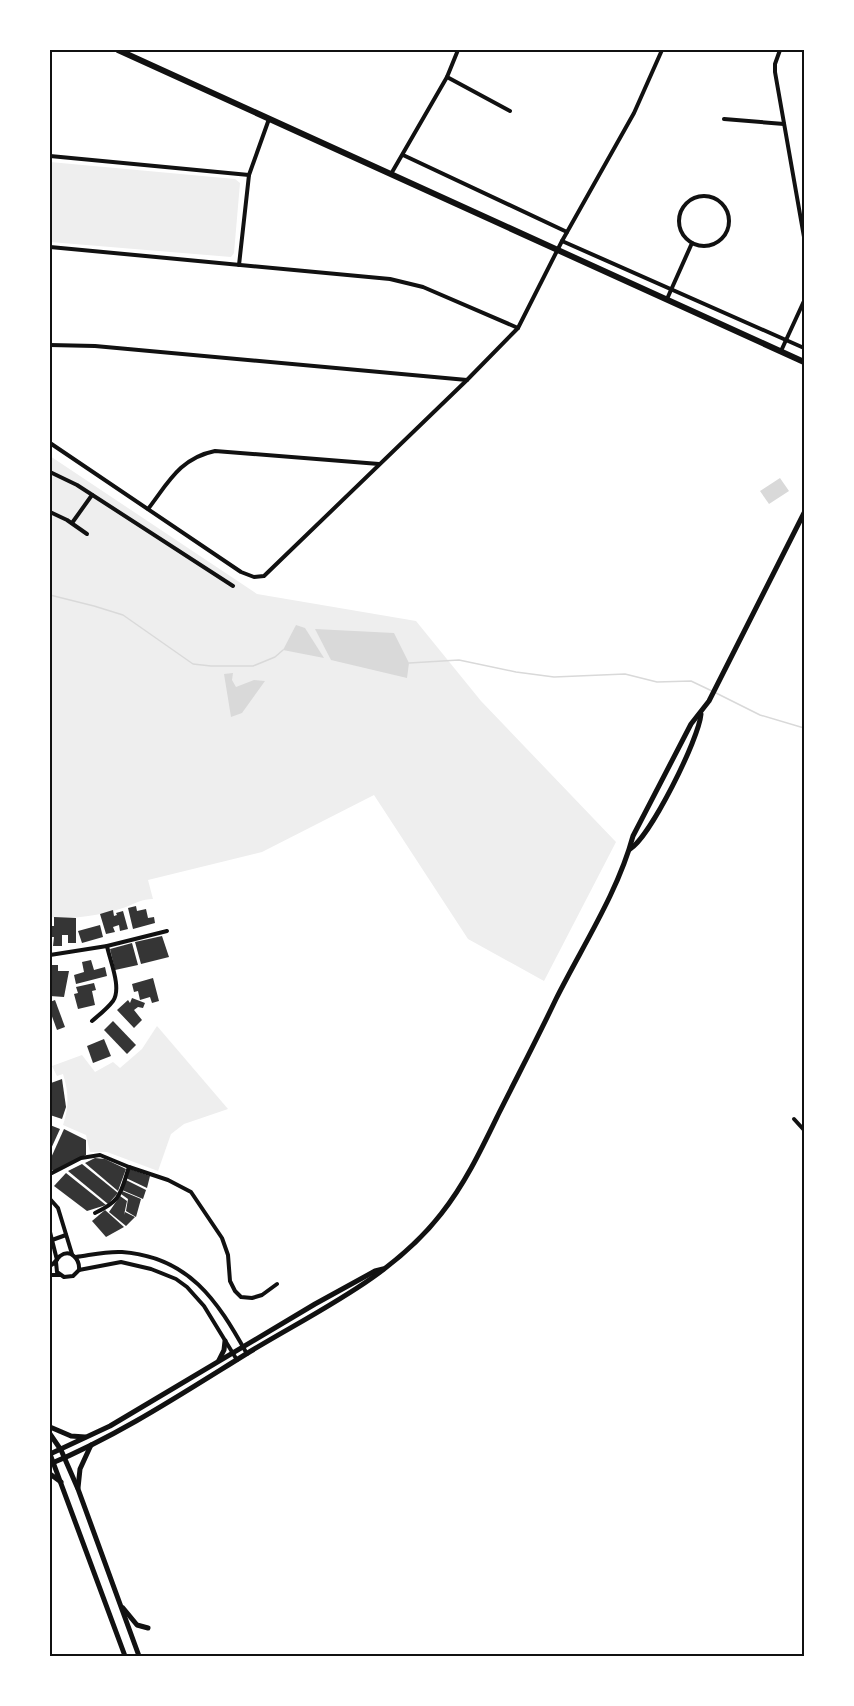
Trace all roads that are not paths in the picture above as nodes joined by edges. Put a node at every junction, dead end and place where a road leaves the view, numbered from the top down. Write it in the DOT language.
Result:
graph roads {
  1 [pos="118,50"];
  2 [pos="458,50"];
  3 [pos="662,50"];
  4 [pos="780,50"];
  5 [pos="447,77"];
  6 [pos="510,111"];
  7 [pos="269,118"];
  8 [pos="724,118"];
  9 [pos="784,124"];
  10 [pos="403,155"];
  11 [pos="50,156"];
  12 [pos="392,174"];
  13 [pos="249,175"];
  14 [pos="567,232"];
  15 [pos="804,237"];
  16 [pos="562,241"];
  17 [pos="692,243"];
  18 [pos="50,247"];
  19 [pos="557,250"];
  20 [pos="239,265"];
  21 [pos="671,290"];
  22 [pos="667,299"];
  23 [pos="804,301"];
  24 [pos="518,328"];
  25 [pos="786,340"];
  26 [pos="50,345"];
  27 [pos="804,348"];
  28 [pos="781,351"];
  29 [pos="804,362"];
  30 [pos="467,380"];
  31 [pos="50,443"];
  32 [pos="380,465"];
  33 [pos="50,472"];
  34 [pos="92,495"];
  35 [pos="148,509"];
  36 [pos="50,512"];
  37 [pos="804,513"];
  38 [pos="72,524"];
  39 [pos="87,534"];
  40 [pos="233,586"];
  41 [pos="701,713"];
  42 [pos="630,849"];
  43 [pos="167,931"];
  44 [pos="107,946"];
  45 [pos="50,955"];
  46 [pos="92,1021"];
  47 [pos="794,1119"];
  48 [pos="804,1130"];
  49 [pos="129,1167"];
  50 [pos="50,1174"];
  51 [pos="50,1199"];
  52 [pos="95,1213"];
  53 [pos="50,1232"];
  54 [pos="66,1235"];
  55 [pos="52,1240"];
  56 [pos="74,1256"];
  57 [pos="57,1261"];
  58 [pos="50,1266"];
  59 [pos="384,1268"];
  60 [pos="79,1270"];
  61 [pos="50,1275"];
  62 [pos="60,1275"];
  63 [pos="277,1284"];
  64 [pos="225,1341"];
  65 [pos="243,1346"];
  66 [pos="233,1353"];
  67 [pos="248,1353"];
  68 [pos="237,1361"];
  69 [pos="216,1364"];
  70 [pos="50,1427"];
  71 [pos="50,1434"];
  72 [pos="87,1437"];
  73 [pos="91,1445"];
  74 [pos="61,1450"];
  75 [pos="50,1454"];
  76 [pos="64,1458"];
  77 [pos="52,1463"];
  78 [pos="50,1474"];
  79 [pos="62,1483"];
  80 [pos="78,1489"];
  81 [pos="121,1604"];
  82 [pos="148,1628"];
  83 [pos="125,1656"];
  84 [pos="139,1656"];
  1 -- 7 [label="main road"];
  2 -- 5 [label="street"];
  3 -- 14 [label="street"];
  4 -- 9 [label="street"];
  5 -- 6 [label="street"];
  5 -- 10 [label="street"];
  7 -- 12 [label="main road"];
  7 -- 13 [label="street"];
  8 -- 9 [label="street"];
  9 -- 15 [label="street"];
  10 -- 12 [label="street"];
  10 -- 14 [label="street"];
  11 -- 13 [label="street"];
  12 -- 19 [label="main road"];
  13 -- 20 [label="street"];
  14 -- 16 [label="street"];
  16 -- 19 [label="street"];
  16 -- 21 [label="street"];
  17 -- 17 [label="street"];
  17 -- 21 [label="street"];
  18 -- 20 [label="street"];
  19 -- 22 [label="main road"];
  19 -- 24 [label="street"];
  20 -- 24 [label="street"];
  21 -- 22 [label="street"];
  21 -- 25 [label="street"];
  22 -- 28 [label="main road"];
  23 -- 25 [label="street"];
  24 -- 30 [label="street"];
  25 -- 27 [label="street"];
  25 -- 28 [label="street"];
  26 -- 30 [label="street"];
  28 -- 29 [label="main road"];
  30 -- 32 [label="street"];
  31 -- 35 [label="street"];
  32 -- 35 [label="street"];
  32 -- 35 [label="street"];
  33 -- 34 [label="street"];
  34 -- 38 [label="street"];
  34 -- 40 [label="street"];
  36 -- 38 [label="street"];
  37 -- 41 [label="main road"];
  38 -- 39 [label="street"];
  41 -- 42 [label="main road"];
  41 -- 42 [label="main road"];
  42 -- 59 [label="main road"];
  43 -- 44 [label="street"];
  44 -- 45 [label="street"];
  44 -- 46 [label="street"];
  47 -- 48 [label="street"];
  49 -- 50 [label="street"];
  49 -- 52 [label="street"];
  49 -- 63 [label="street"];
  51 -- 54 [label="street"];
  53 -- 55 [label="street"];
  54 -- 55 [label="street"];
  54 -- 56 [label="street"];
  55 -- 57 [label="street"];
  56 -- 57 [label="street"];
  56 -- 60 [label="street"];
  56 -- 65 [label="street"];
  57 -- 58 [label="street"];
  57 -- 62 [label="street"];
  59 -- 65 [label="main road"];
  59 -- 67 [label="main road"];
  60 -- 62 [label="street"];
  60 -- 64 [label="street"];
  61 -- 62 [label="street"];
  64 -- 66 [label="street"];
  64 -- 69 [label="main road"];
  65 -- 66 [label="main road"];
  65 -- 67 [label="street"];
  66 -- 68 [label="street"];
  66 -- 69 [label="main road"];
  67 -- 68 [label="main road"];
  68 -- 73 [label="main road"];
  69 -- 72 [label="main road"];
  70 -- 72 [label="main road"];
  71 -- 74 [label="main road"];
  72 -- 74 [label="main road"];
  73 -- 76 [label="main road"];
  73 -- 80 [label="main road"];
  74 -- 75 [label="main road"];
  74 -- 76 [label="main road"];
  75 -- 77 [label="main road"];
  76 -- 77 [label="main road"];
  76 -- 80 [label="main road"];
  77 -- 79 [label="main road"];
  78 -- 79 [label="main road"];
  79 -- 83 [label="main road"];
  80 -- 81 [label="main road"];
  81 -- 82 [label="main road"];
  81 -- 84 [label="main road"];
}
